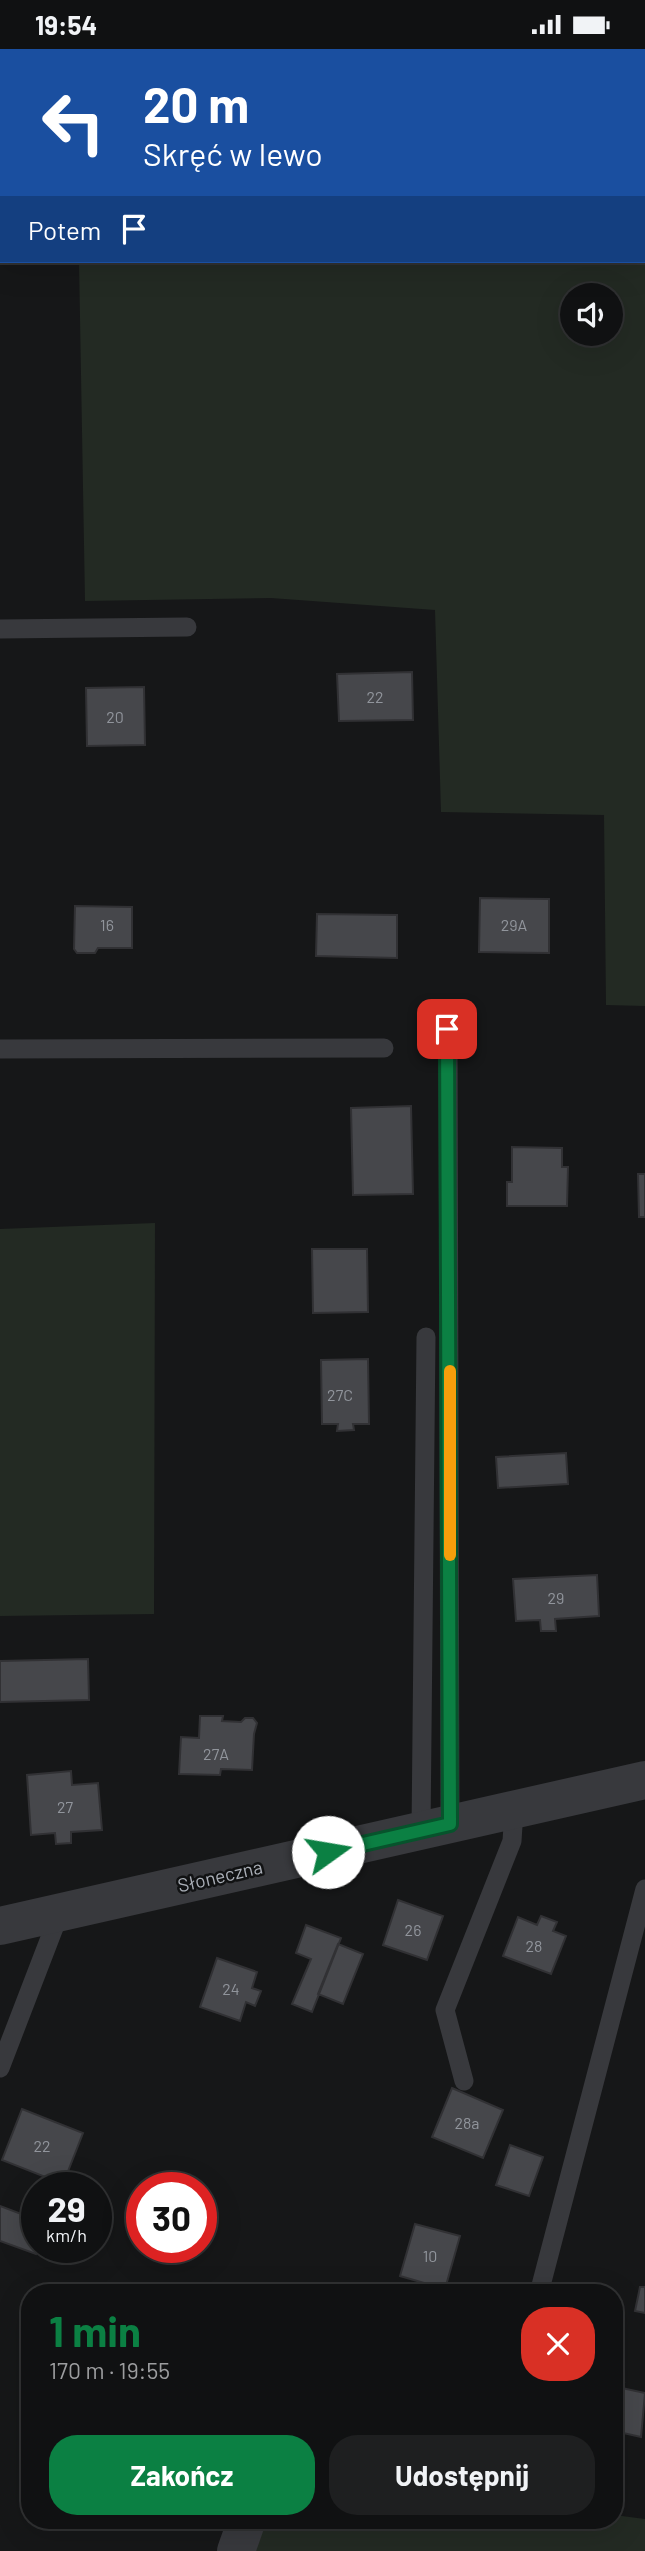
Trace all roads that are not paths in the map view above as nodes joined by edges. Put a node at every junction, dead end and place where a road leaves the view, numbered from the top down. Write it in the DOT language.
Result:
graph roads {
  1 [pos="187,627"];
  2 [pos="0,629"];
  3 [pos="447,1029"];
  4 [pos="384,1048"];
  5 [pos="0,1049"];
  6 [pos="426,1337"];
  7 [pos="645,1780"];
  8 [pos="514,1810"];
  9 [pos="436,1827"];
  10 [pos="645,1889"];
  11 [pos="60,1912"];
  12 [pos="0,1926"];
  13 [pos="0,2068"];
  14 [pos="464,2081"];
  15 [pos="542,2284"];
  16 [pos="244,2529"];
  17 [pos="236,2551"];
  1 -- 2 [label="lane"];
  3 -- 9 [label="lane"];
  4 -- 5 [label="lane"];
  6 -- 9 [label="lane"];
  7 -- 8 [label="street, Słoneczna"];
  8 -- 9 [label="street, Słoneczna"];
  8 -- 14 [label="lane"];
  9 -- 11 [label="street, Słoneczna"];
  10 -- 15 [label="lane"];
  11 -- 12 [label="street, Słoneczna"];
  11 -- 13 [label="lane"];
  16 -- 17 [label="street"];
}
